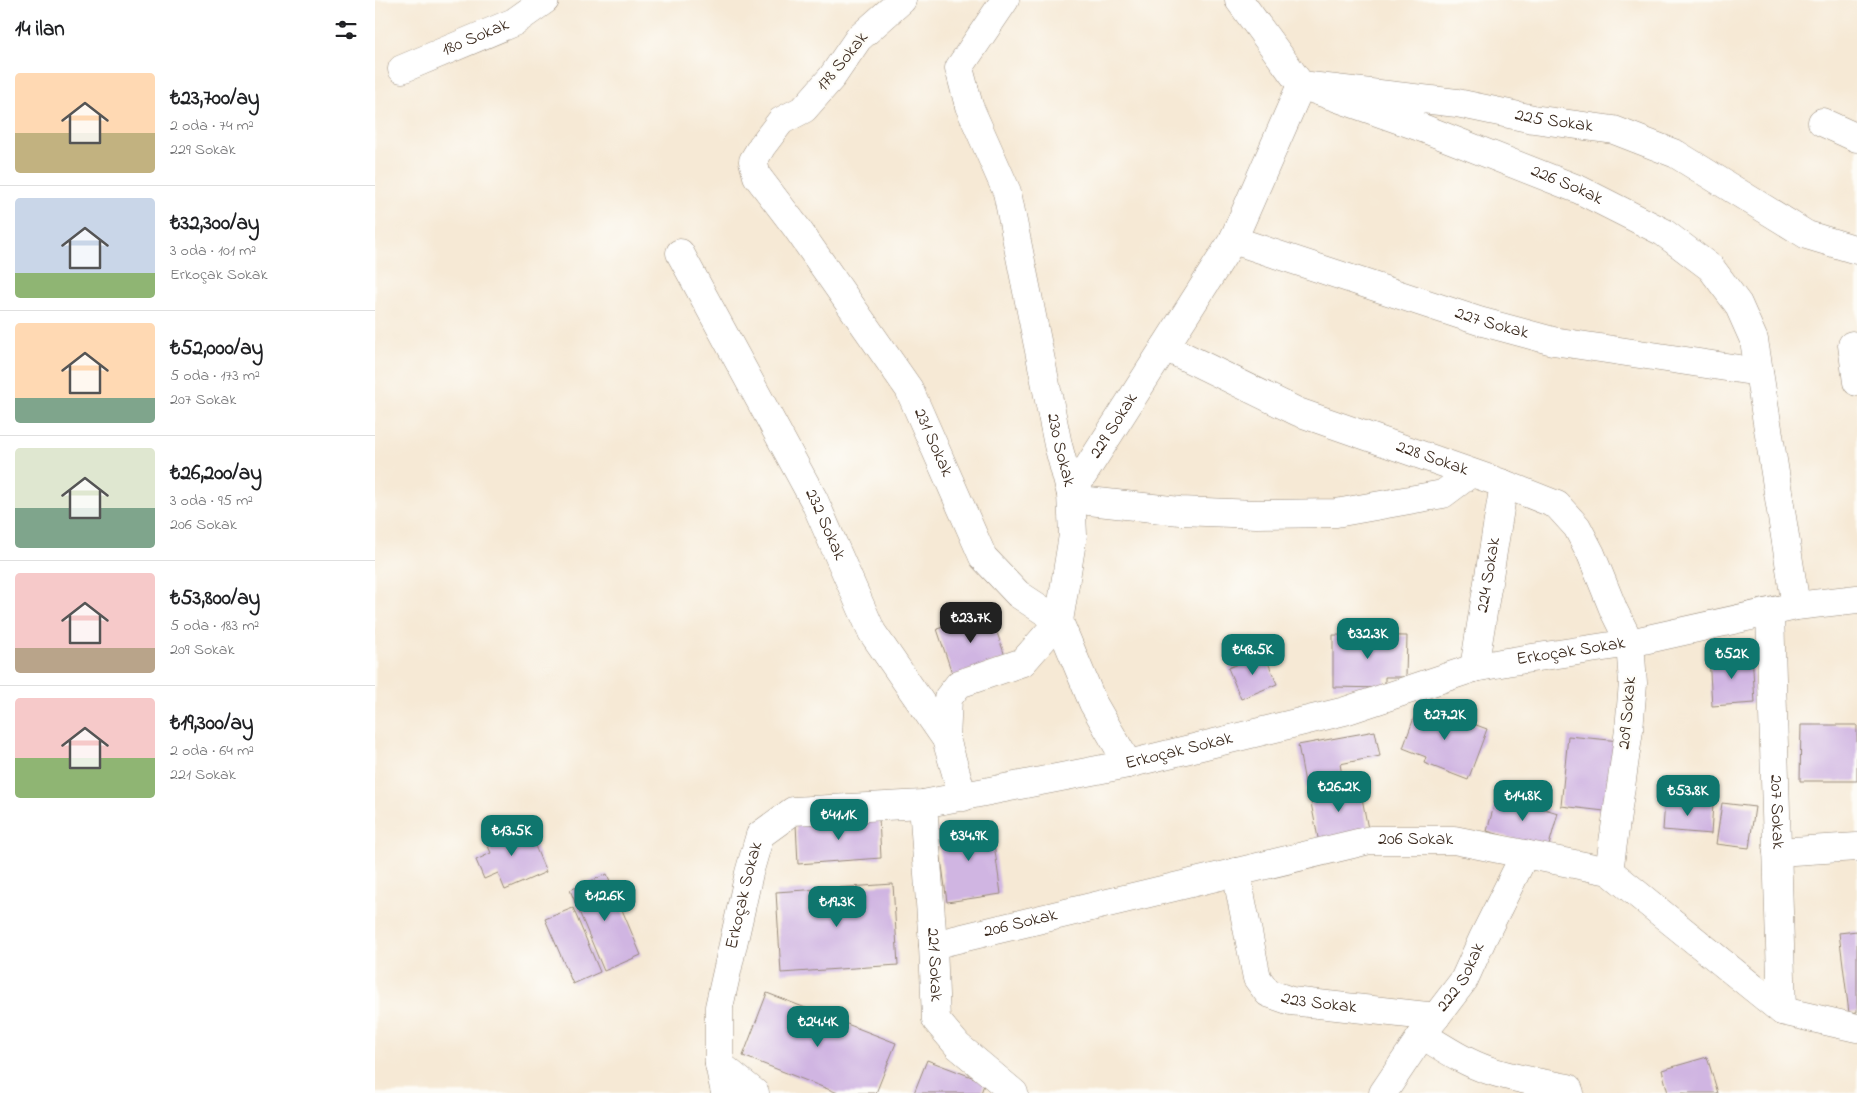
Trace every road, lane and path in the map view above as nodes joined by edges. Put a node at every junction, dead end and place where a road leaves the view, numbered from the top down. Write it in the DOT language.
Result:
graph roads {
  1 [pos="545,0"];
  2 [pos="902,0"];
  3 [pos="1005,0"];
  4 [pos="1239,0"];
  5 [pos="402,69"];
  6 [pos="1301,85"];
  7 [pos="781,121"];
  8 [pos="1822,122"];
  9 [pos="1857,138"];
  10 [pos="1233,240"];
  11 [pos="1857,250"];
  12 [pos="681,253"];
  13 [pos="1852,345"];
  14 [pos="1165,347"];
  15 [pos="1759,372"];
  16 [pos="1857,382"];
  17 [pos="1471,474"];
  18 [pos="1504,484"];
  19 [pos="1071,494"];
  20 [pos="1857,599"];
  21 [pos="1795,606"];
  22 [pos="1770,613"];
  23 [pos="1059,621"];
  24 [pos="1630,643"];
  25 [pos="1474,668"];
  26 [pos="946,740"];
  27 [pos="1128,764"];
  28 [pos="963,797"];
  29 [pos="923,804"];
  30 [pos="1857,847"];
  31 [pos="1777,852"];
  32 [pos="1525,854"];
  33 [pos="1609,871"];
  34 [pos="1236,872"];
  35 [pos="933,945"];
  36 [pos="1782,1011"];
  37 [pos="1429,1026"];
  38 [pos="1857,1028"];
  39 [pos="719,1064"];
  40 [pos="725,1093"];
  41 [pos="755,1093"];
  42 [pos="1014,1093"];
  43 [pos="1383,1093"];
  44 [pos="1570,1093"];
  1 -- 5 [label="street, 180 Sokak"];
  2 -- 7 [label="street, 178 Sokak"];
  3 -- 19 [label="street, 230 Sokak"];
  4 -- 6 [label="street"];
  6 -- 10 [label="street, 229 Sokak"];
  6 -- 11 [label="street, 225 Sokak"];
  6 -- 15 [label="street, 226 Sokak"];
  7 -- 23 [label="street, 231 Sokak"];
  8 -- 9 [label="street"];
  10 -- 14 [label="street, 229 Sokak"];
  10 -- 15 [label="street, 227 Sokak"];
  12 -- 26 [label="street, 232 Sokak"];
  13 -- 16 [label="street"];
  14 -- 17 [label="street, 228 Sokak"];
  14 -- 19 [label="street, 229 Sokak"];
  15 -- 21 [label="street"];
  17 -- 18 [label="street, 228 Sokak"];
  17 -- 19 [label="street, 230 Sokak"];
  18 -- 24 [label="street, 228 Sokak"];
  18 -- 25 [label="street, 224 Sokak"];
  19 -- 23 [label="street"];
  20 -- 21 [label="street, Erkoçak Sokak"];
  21 -- 22 [label="street, Erkoçak Sokak"];
  22 -- 24 [label="street, Erkoçak Sokak"];
  22 -- 31 [label="street, 207 Sokak"];
  23 -- 26 [label="street"];
  23 -- 27 [label="street"];
  24 -- 25 [label="street, Erkoçak Sokak"];
  24 -- 33 [label="street, 209 Sokak"];
  25 -- 27 [label="street, Erkoçak Sokak"];
  26 -- 28 [label="street, 232 Sokak"];
  27 -- 28 [label="street, Erkoçak Sokak"];
  28 -- 29 [label="street, Erkoçak Sokak"];
  29 -- 35 [label="street, 221 Sokak"];
  29 -- 39 [label="street, Erkoçak Sokak"];
  30 -- 31 [label="street"];
  31 -- 36 [label="street, 207 Sokak"];
  32 -- 33 [label="street, 206 Sokak"];
  32 -- 34 [label="street, 206 Sokak"];
  32 -- 37 [label="street, 222 Sokak"];
  33 -- 36 [label="street, 206 Sokak"];
  34 -- 35 [label="street, 206 Sokak"];
  34 -- 37 [label="street, 223 Sokak"];
  35 -- 42 [label="street, 221 Sokak"];
  36 -- 38 [label="street, 206 Sokak"];
  37 -- 43 [label="street, 222 Sokak"];
  37 -- 44 [label="street"];
  39 -- 40 [label="street, Erkoçak Sokak"];
  39 -- 41 [label="street"];
}
